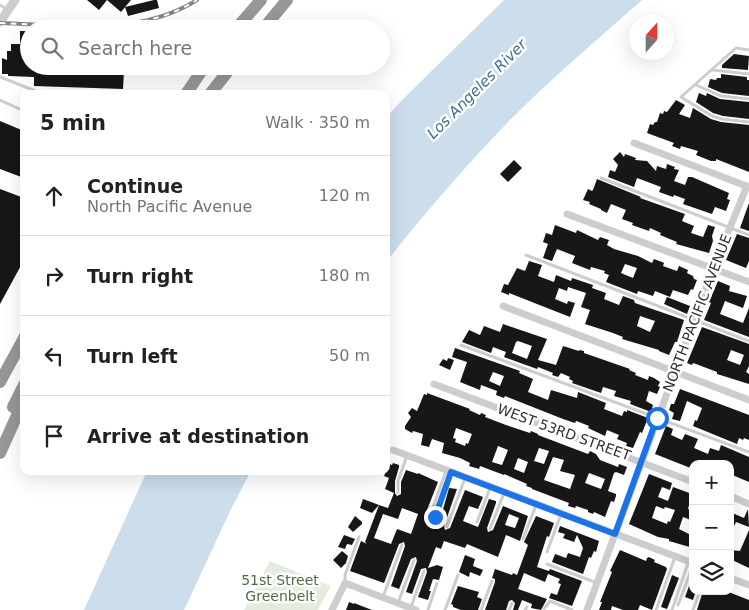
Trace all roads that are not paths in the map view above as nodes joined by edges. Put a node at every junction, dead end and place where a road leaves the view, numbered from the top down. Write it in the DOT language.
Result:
graph roads {
  1 [pos="15,0"];
  2 [pos="261,0"];
  3 [pos="287,0"];
  4 [pos="4,8"];
  5 [pos="244,20"];
  6 [pos="270,20"];
  7 [pos="0,22"];
  8 [pos="749,50"];
  9 [pos="713,70"];
  10 [pos="749,74"];
  11 [pos="199,75"];
  12 [pos="225,75"];
  13 [pos="0,77"];
  14 [pos="696,85"];
  15 [pos="33,90"];
  16 [pos="189,90"];
  17 [pos="213,90"];
  18 [pos="749,99"];
  19 [pos="0,100"];
  20 [pos="20,109"];
  21 [pos="749,122"];
  22 [pos="634,143"];
  23 [pos="601,178"];
  24 [pos="748,186"];
  25 [pos="567,214"];
  26 [pos="730,228"];
  27 [pos="749,235"];
  28 [pos="526,255"];
  29 [pos="713,268"];
  30 [pos="749,282"];
  31 [pos="503,306"];
  32 [pos="694,320"];
  33 [pos="749,341"];
  34 [pos="20,345"];
  35 [pos="461,345"];
  36 [pos="674,372"];
  37 [pos="0,382"];
  38 [pos="434,384"];
  39 [pos="20,393"];
  40 [pos="749,400"];
  41 [pos="20,409"];
  42 [pos="657,418"];
  43 [pos="0,434"];
  44 [pos="393,450"];
  45 [pos="749,452"];
  46 [pos="0,453"];
  47 [pos="407,456"];
  48 [pos="641,461"];
  49 [pos="449,472"];
  50 [pos="465,478"];
  51 [pos="689,480"];
  52 [pos="490,487"];
  53 [pos="504,492"];
  54 [pos="398,493"];
  55 [pos="734,498"];
  56 [pos="536,504"];
  57 [pos="749,504"];
  58 [pos="432,510"];
  59 [pos="561,514"];
  60 [pos="435,517"];
  61 [pos="477,522"];
  62 [pos="447,527"];
  63 [pos="490,529"];
  64 [pos="615,534"];
  65 [pos="359,537"];
  66 [pos="523,539"];
  67 [pos="402,544"];
  68 [pos="546,552"];
  69 [pos="675,557"];
  70 [pos="414,560"];
  71 [pos="689,562"];
  72 [pos="547,564"];
  73 [pos="689,568"];
  74 [pos="689,570"];
  75 [pos="424,571"];
  76 [pos="458,575"];
  77 [pos="734,579"];
  78 [pos="492,581"];
  79 [pos="437,583"];
  80 [pos="597,583"];
  81 [pos="345,584"];
  82 [pos="749,585"];
  83 [pos="699,595"];
  84 [pos="383,598"];
  85 [pos="398,603"];
  86 [pos="512,603"];
  87 [pos="678,606"];
  88 [pos="414,609"];
  89 [pos="544,609"];
  90 [pos="332,610"];
  91 [pos="428,610"];
  92 [pos="445,610"];
  93 [pos="480,610"];
  94 [pos="509,610"];
  95 [pos="572,610"];
  96 [pos="587,610"];
  97 [pos="656,610"];
  98 [pos="672,610"];
  99 [pos="693,610"];
  1 -- 4 [label="street"];
  2 -- 5 [label="highway"];
  3 -- 6 [label="highway"];
  4 -- 7 [label="street"];
  8 -- 9 [label="lane"];
  9 -- 10 [label="lane"];
  9 -- 14 [label="lane"];
  11 -- 16 [label="highway"];
  12 -- 17 [label="highway"];
  13 -- 15 [label="lane"];
  14 -- 18 [label="lane"];
  14 -- 21 [label="lane"];
  19 -- 20 [label="lane"];
  22 -- 24 [label="street"];
  23 -- 26 [label="lane"];
  24 -- 26 [label="street, NORTH PACIFIC AVENUE"];
  25 -- 29 [label="street"];
  26 -- 27 [label="lane"];
  26 -- 29 [label="street, NORTH PACIFIC AVENUE"];
  28 -- 32 [label="lane"];
  29 -- 30 [label="street"];
  29 -- 32 [label="street, NORTH PACIFIC AVENUE"];
  31 -- 36 [label="street"];
  32 -- 33 [label="lane"];
  32 -- 36 [label="street, NORTH PACIFIC AVENUE"];
  34 -- 37 [label="highway"];
  35 -- 42 [label="lane"];
  36 -- 40 [label="street"];
  36 -- 42 [label="street, NORTH PACIFIC AVENUE"];
  38 -- 48 [label="street, WEST 53RD STREET"];
  39 -- 43 [label="highway"];
  41 -- 46 [label="highway"];
  42 -- 45 [label="lane"];
  42 -- 48 [label="street, NORTH PACIFIC AVENUE"];
  44 -- 47 [label="street"];
  47 -- 49 [label="street"];
  47 -- 54 [label="lane"];
  48 -- 51 [label="street, WEST 53RD STREET"];
  48 -- 64 [label="street, NORTH PACIFIC AVENUE"];
  49 -- 50 [label="street"];
  49 -- 58 [label="lane"];
  49 -- 60 [label="lane"];
  50 -- 52 [label="street"];
  50 -- 62 [label="lane"];
  52 -- 53 [label="street"];
  52 -- 61 [label="lane"];
  53 -- 56 [label="street"];
  53 -- 63 [label="lane"];
  55 -- 57 [label="street"];
  56 -- 59 [label="street"];
  56 -- 66 [label="lane"];
  59 -- 64 [label="street"];
  59 -- 68 [label="lane"];
  64 -- 69 [label="street"];
  64 -- 80 [label="street, NORTH PACIFIC AVENUE"];
  65 -- 81 [label="lane"];
  67 -- 84 [label="lane"];
  69 -- 71 [label="street"];
  69 -- 97 [label="lane"];
  70 -- 85 [label="lane"];
  72 -- 80 [label="lane"];
  73 -- 98 [label="lane"];
  74 -- 87 [label="lane"];
  75 -- 88 [label="lane"];
  76 -- 92 [label="lane"];
  77 -- 82 [label="street"];
  78 -- 93 [label="lane"];
  79 -- 91 [label="lane"];
  80 -- 96 [label="street, NORTH PACIFIC AVENUE"];
  81 -- 84 [label="street"];
  81 -- 90 [label="street"];
  83 -- 99 [label="lane"];
  84 -- 85 [label="street"];
  85 -- 88 [label="street"];
  86 -- 94 [label="lane"];
  89 -- 95 [label="lane"];
}
